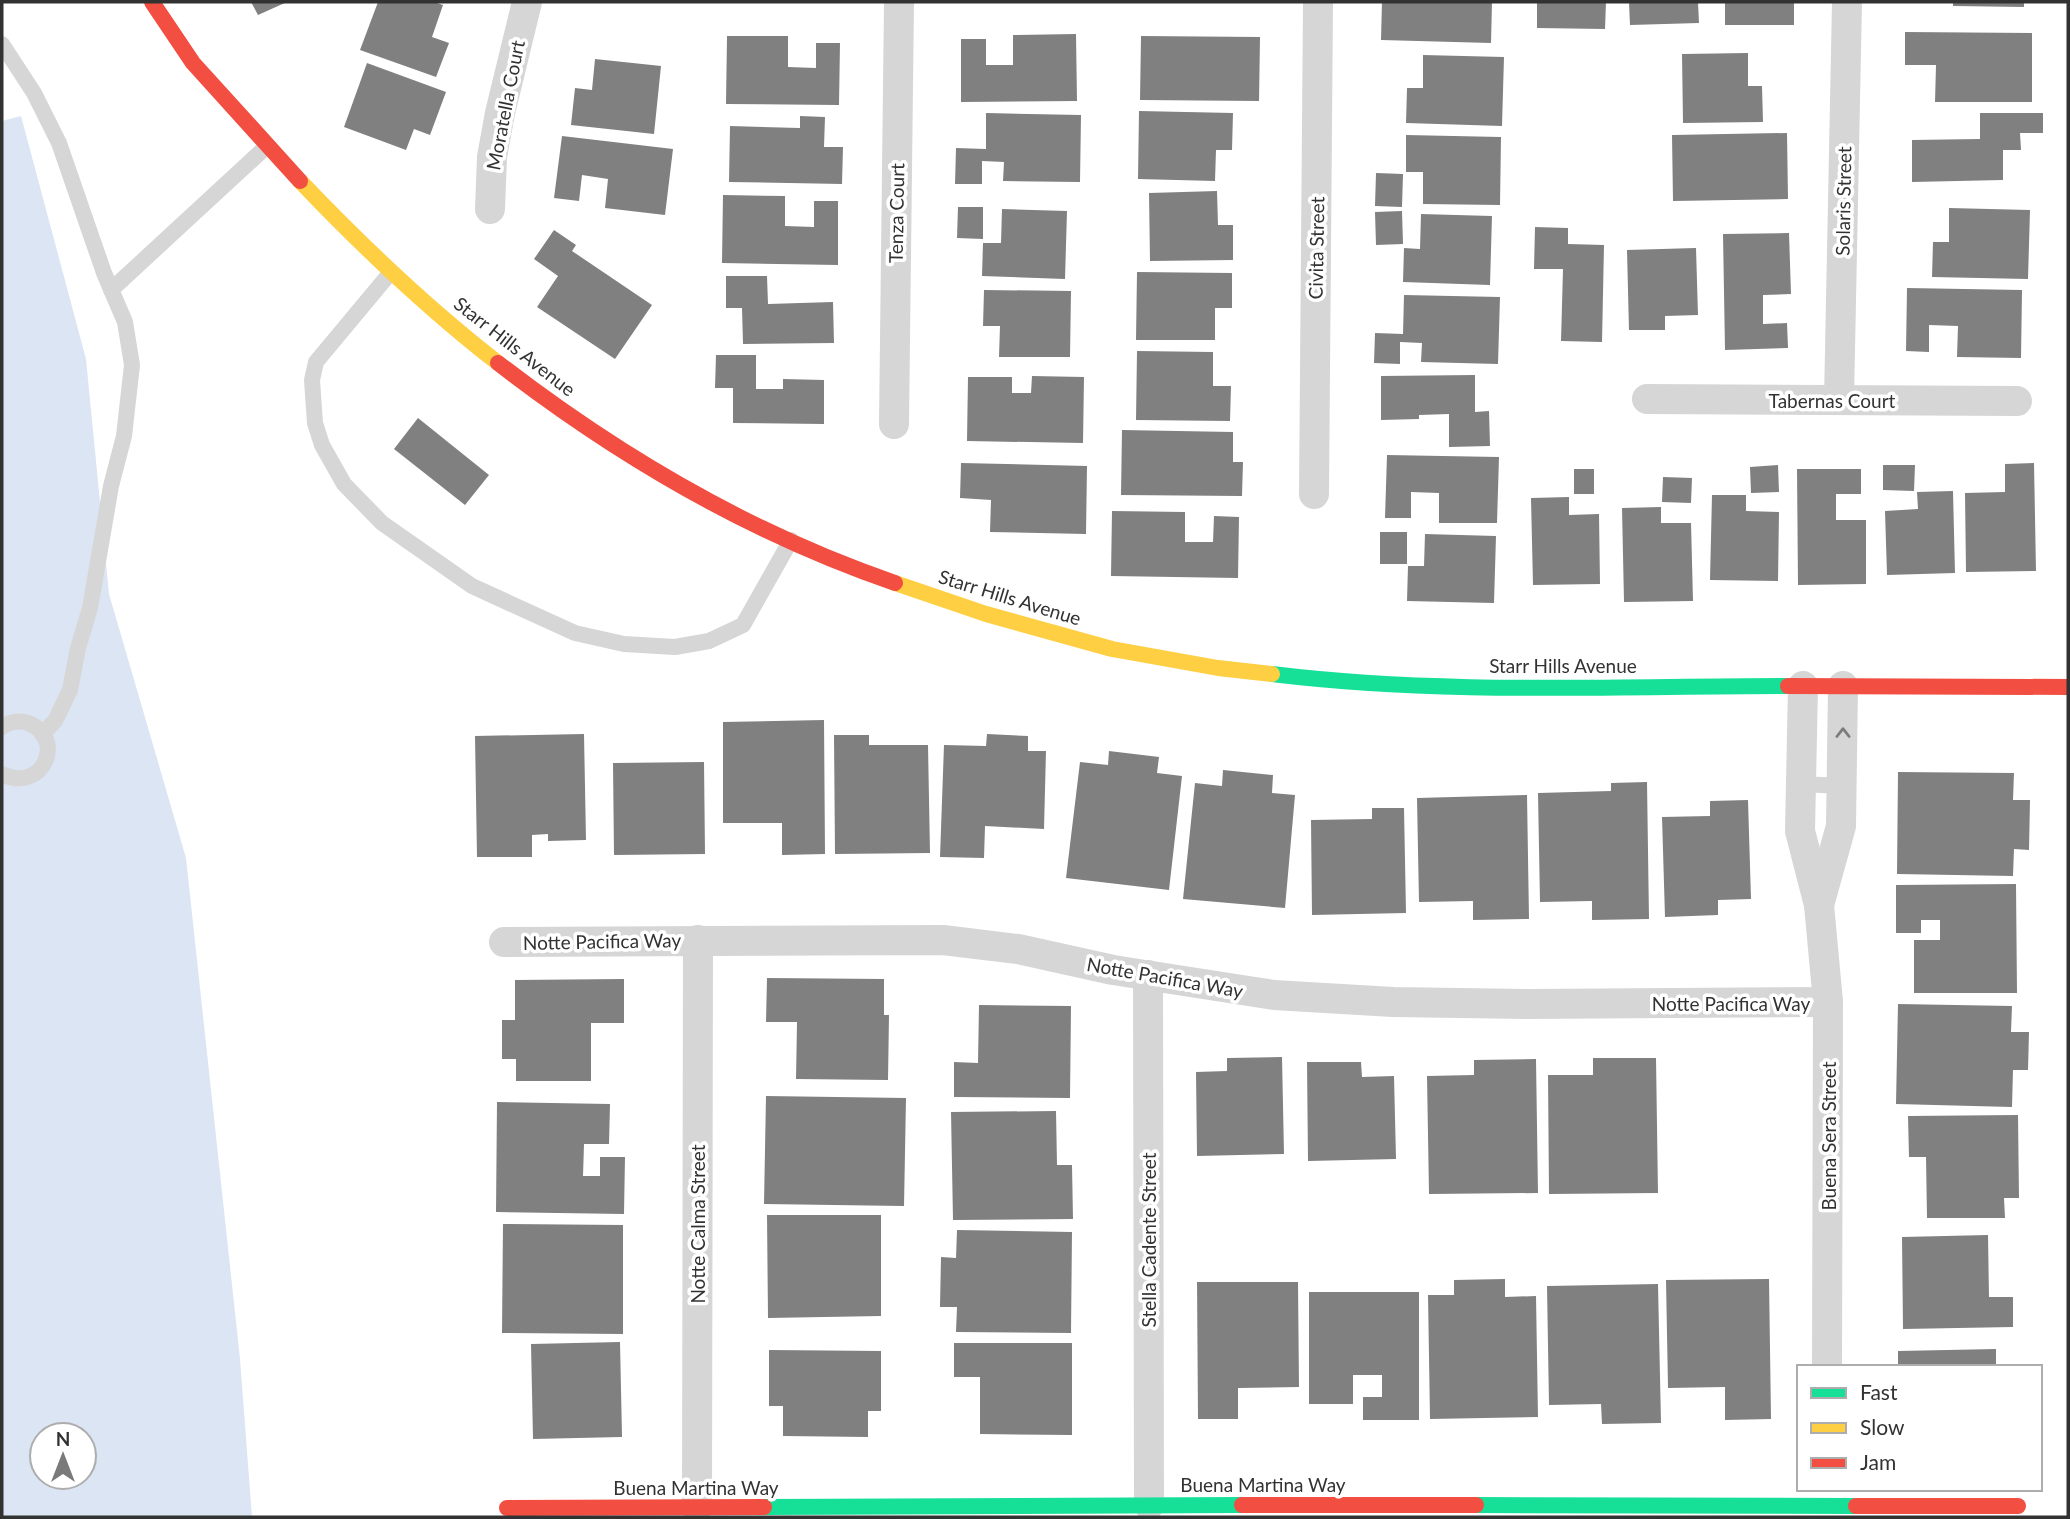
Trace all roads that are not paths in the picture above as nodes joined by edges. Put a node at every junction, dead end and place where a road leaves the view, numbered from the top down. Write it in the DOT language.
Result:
graph roads {
  1 [pos="152,2"];
  2 [pos="527,2"];
  3 [pos="899,2"];
  4 [pos="1318,2"];
  5 [pos="1847,2"];
  6 [pos="2,44"];
  7 [pos="267,146"];
  8 [pos="490,209"];
  9 [pos="392,271"];
  10 [pos="111,290"];
  11 [pos="1647,399"];
  12 [pos="1839,400"];
  13 [pos="2017,401"];
  14 [pos="894,424"];
  15 [pos="1314,494"];
  16 [pos="791,540"];
  17 [pos="1803,686"];
  18 [pos="1843,686"];
  19 [pos="2068,687"];
  20 [pos="2,727"];
  21 [pos="42,734"];
  22 [pos="2,774"];
  23 [pos="1801,785"];
  24 [pos="1842,786"];
  25 [pos="1819,905"];
  26 [pos="698,940"];
  27 [pos="504,942"];
  28 [pos="1147,975"];
  29 [pos="1828,1002"];
  30 [pos="1827,1365"];
  31 [pos="1827,1497"];
  32 [pos="1149,1505"];
  33 [pos="2018,1506"];
  34 [pos="507,1508"];
  35 [pos="697,1508"];
  1 -- 7 [label="street, Starr Hills Avenue"];
  2 -- 8 [label="street, Moratella Court"];
  3 -- 14 [label="street, Tenza Court"];
  4 -- 15 [label="street, Civita Street"];
  5 -- 12 [label="street, Solaris Street"];
  6 -- 10 [label="lane"];
  7 -- 9 [label="street, Starr Hills Avenue"];
  7 -- 10 [label="lane"];
  9 -- 16 [label="street, Starr Hills Avenue"];
  9 -- 16 [label="lane"];
  10 -- 21 [label="lane"];
  11 -- 12 [label="street, Tabernas Court"];
  12 -- 13 [label="street, Tabernas Court"];
  16 -- 17 [label="street, Starr Hills Avenue"];
  17 -- 18 [label="street, Starr Hills Avenue"];
  17 -- 23 [label="street, Buena Sera Street"];
  18 -- 19 [label="street, Starr Hills Avenue"];
  24 -- 18 [label="street, Buena Sera Street, one-way"];
  20 -- 21 [label="lane"];
  21 -- 22 [label="lane"];
  23 -- 24 [label="lane"];
  23 -- 25 [label="street, Buena Sera Street"];
  24 -- 25 [label="street, Buena Sera Street"];
  25 -- 29 [label="street, Buena Sera Street"];
  26 -- 27 [label="street, Notte Pacifica Way"];
  26 -- 28 [label="street, Notte Pacifica Way"];
  26 -- 35 [label="street, Notte Calma Street"];
  28 -- 29 [label="street, Notte Pacifica Way"];
  28 -- 32 [label="street, Stella Cadente Street"];
  29 -- 30 [label="street, Buena Sera Street"];
  31 -- 32 [label="street, Buena Martina Way"];
  31 -- 33 [label="street, Buena Martina Way"];
  32 -- 35 [label="street, Buena Martina Way"];
  34 -- 35 [label="street, Buena Martina Way"];
}
